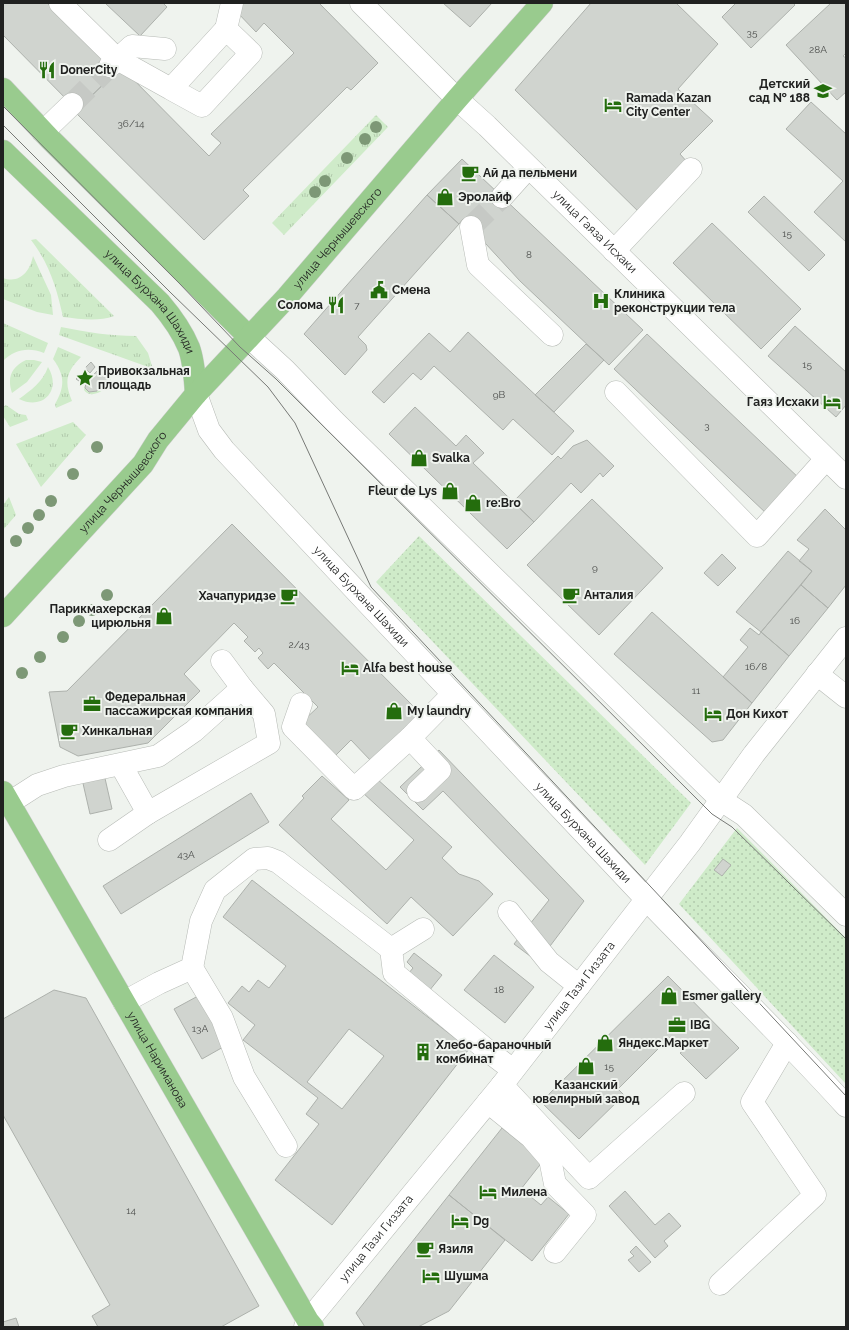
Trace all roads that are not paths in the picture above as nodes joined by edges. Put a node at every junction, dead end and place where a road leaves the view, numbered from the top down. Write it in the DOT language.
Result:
graph roads {
  1 [pos="60,3"];
  2 [pos="232,3"];
  3 [pos="361,3"];
  4 [pos="542,3"];
  5 [pos="226,29"];
  6 [pos="165,49"];
  7 [pos="114,63"];
  8 [pos="3,89"];
  9 [pos="171,89"];
  10 [pos="457,99"];
  11 [pos="72,104"];
  12 [pos="44,132"];
  13 [pos="3,150"];
  14 [pos="528,168"];
  15 [pos="691,168"];
  16 [pos="502,196"];
  17 [pos="471,227"];
  18 [pos="614,251"];
  19 [pos="552,335"];
  20 [pos="249,337"];
  21 [pos="616,392"];
  22 [pos="196,394"];
  23 [pos="826,459"];
  24 [pos="846,478"];
  25 [pos="3,616"];
  26 [pos="846,638"];
  27 [pos="222,661"];
  28 [pos="818,674"];
  29 [pos="242,688"];
  30 [pos="453,694"];
  31 [pos="846,697"];
  32 [pos="301,704"];
  33 [pos="410,738"];
  34 [pos="120,764"];
  35 [pos="418,790"];
  36 [pos="6,797"];
  37 [pos="721,800"];
  38 [pos="148,813"];
  39 [pos="109,840"];
  40 [pos="646,899"];
  41 [pos="509,912"];
  42 [pos="846,915"];
  43 [pos="423,929"];
  44 [pos="391,949"];
  45 [pos="192,968"];
  46 [pos="579,986"];
  47 [pos="124,1002"];
  48 [pos="787,1043"];
  49 [pos="508,1077"];
  50 [pos="684,1093"];
  51 [pos="488,1102"];
  52 [pos="846,1106"];
  53 [pos="286,1146"];
  54 [pos="555,1252"];
  55 [pos="720,1284"];
  56 [pos="309,1325"];
  1 -- 7 [label="street"];
  2 -- 5 [label="street"];
  3 -- 10 [label="street, улица Гаяза Исхаки"];
  4 -- 10 [label="main road, улица Чернышевского"];
  5 -- 9 [label="street"];
  5 -- 9 [label="street"];
  6 -- 7 [label="street"];
  7 -- 9 [label="street"];
  8 -- 12 [label="main road"];
  10 -- 14 [label="street, улица Гаяза Исхаки"];
  10 -- 20 [label="main road, улица Чернышевского"];
  11 -- 12 [label="street"];
  12 -- 20 [label="main road"];
  13 -- 22 [label="main road, улица Бурхана Шахиди"];
  14 -- 16 [label="street"];
  14 -- 18 [label="street, улица Гаяза Исхаки"];
  15 -- 18 [label="street"];
  17 -- 19 [label="street"];
  18 -- 23 [label="street, улица Гаяза Исхаки"];
  20 -- 22 [label="main road, улица Чернышевского"];
  20 -- 37 [label="street"];
  21 -- 23 [label="street"];
  22 -- 25 [label="main road, улица Чернышевского"];
  22 -- 30 [label="street, улица Бурхана Шахиди"];
  23 -- 24 [label="street, улица Гаяза Исхаки"];
  26 -- 28 [label="street, улица Тази Гиззата"];
  27 -- 29 [label="street"];
  28 -- 31 [label="street"];
  28 -- 37 [label="street, улица Тази Гиззата"];
  29 -- 34 [label="street"];
  29 -- 38 [label="street"];
  30 -- 33 [label="street"];
  30 -- 40 [label="street, улица Бурхана Шахиди"];
  32 -- 33 [label="street"];
  33 -- 35 [label="street"];
  34 -- 36 [label="street"];
  34 -- 38 [label="street"];
  36 -- 47 [label="main road, улица Нариманова"];
  37 -- 40 [label="street, улица Тази Гиззата"];
  37 -- 42 [label="street"];
  38 -- 39 [label="street"];
  40 -- 46 [label="street, улица Тази Гиззата"];
  40 -- 48 [label="street, улица Бурхана Шахиди"];
  41 -- 46 [label="street"];
  43 -- 44 [label="street"];
  44 -- 45 [label="street"];
  44 -- 49 [label="street"];
  45 -- 47 [label="street"];
  45 -- 53 [label="street"];
  46 -- 49 [label="street, улица Тази Гиззата"];
  47 -- 56 [label="main road, улица Нариманова"];
  48 -- 52 [label="street, улица Бурхана Шахиди"];
  48 -- 55 [label="street"];
  49 -- 50 [label="street"];
  49 -- 51 [label="street, улица Тази Гиззата"];
  51 -- 54 [label="street"];
  51 -- 56 [label="street, улица Тази Гиззата"];
}
